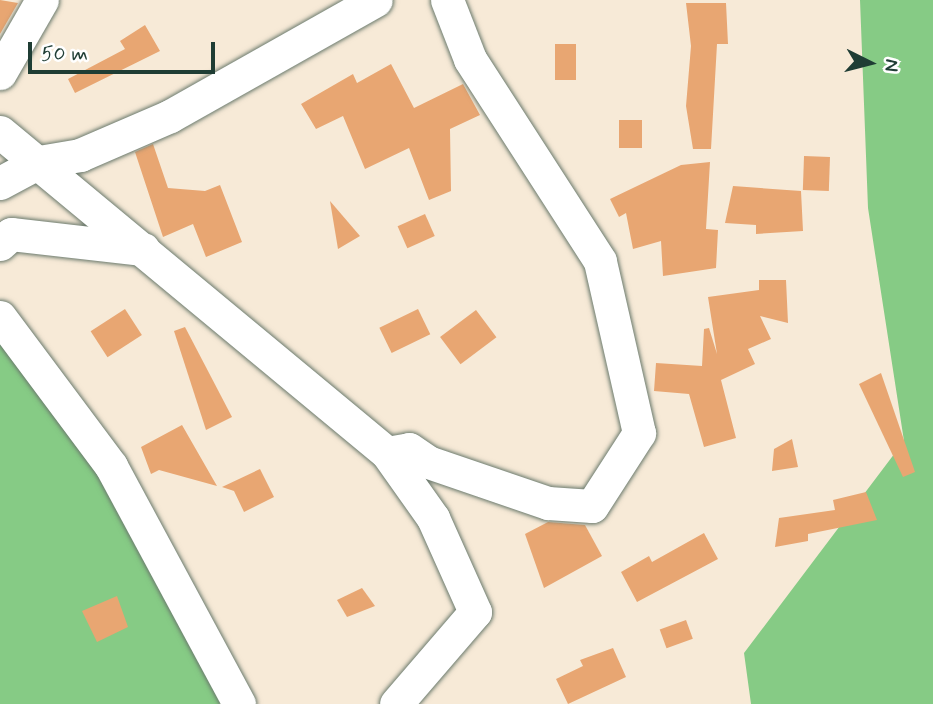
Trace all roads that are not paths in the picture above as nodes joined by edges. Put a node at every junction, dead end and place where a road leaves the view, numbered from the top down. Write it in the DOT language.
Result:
graph roads {
  1 [pos="42,0"];
  2 [pos="376,0"];
  3 [pos="447,0"];
  4 [pos="0,73"];
  5 [pos="0,132"];
  6 [pos="39,162"];
  7 [pos="0,183"];
  8 [pos="0,244"];
  9 [pos="143,249"];
  10 [pos="0,317"];
  11 [pos="387,453"];
  12 [pos="239,704"];
  13 [pos="396,704"];
  1 -- 4 [label="street"];
  2 -- 6 [label="street"];
  3 -- 11 [label="street"];
  5 -- 6 [label="street"];
  6 -- 7 [label="street"];
  6 -- 9 [label="street"];
  8 -- 9 [label="street"];
  9 -- 11 [label="street"];
  10 -- 12 [label="street"];
  11 -- 13 [label="street"];
}
